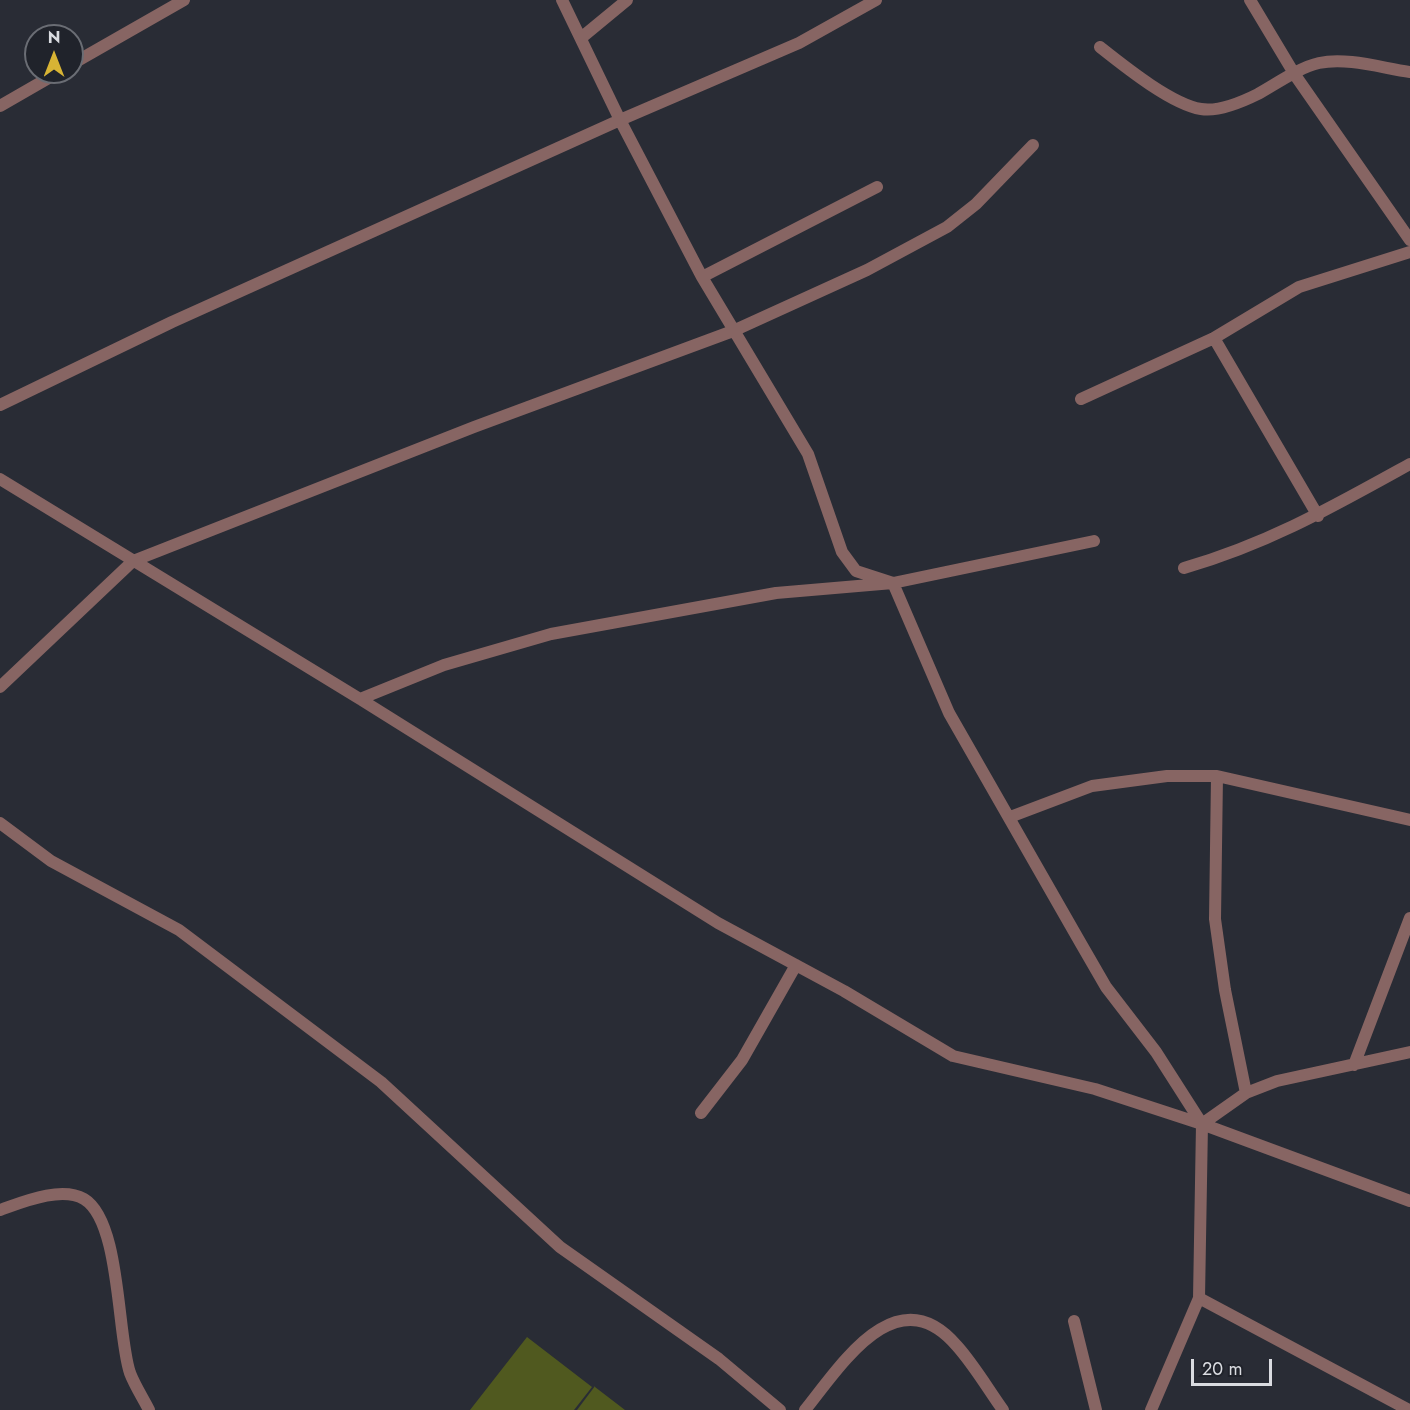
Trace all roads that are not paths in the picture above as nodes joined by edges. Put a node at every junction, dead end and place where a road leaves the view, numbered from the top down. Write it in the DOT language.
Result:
graph roads {
  1 [pos="184,0"];
  2 [pos="562,0"];
  3 [pos="627,0"];
  4 [pos="876,0"];
  5 [pos="1250,0"];
  6 [pos="160,6"];
  7 [pos="581,39"];
  8 [pos="1100,47"];
  9 [pos="84,56"];
  10 [pos="1410,72"];
  11 [pos="1295,75"];
  12 [pos="38,84"];
  13 [pos="0,106"];
  14 [pos="620,120"];
  15 [pos="1033,145"];
  16 [pos="877,187"];
  17 [pos="1410,240"];
  18 [pos="1410,252"];
  19 [pos="702,277"];
  20 [pos="733,332"];
  21 [pos="1214,338"];
  22 [pos="1082,399"];
  23 [pos="0,405"];
  24 [pos="1410,464"];
  25 [pos="0,479"];
  26 [pos="1318,516"];
  27 [pos="1094,541"];
  28 [pos="133,561"];
  29 [pos="1184,568"];
  30 [pos="893,583"];
  31 [pos="0,687"];
  32 [pos="360,699"];
  33 [pos="1217,776"];
  34 [pos="1010,817"];
  35 [pos="1410,820"];
  36 [pos="0,823"];
  37 [pos="1410,918"];
  38 [pos="796,965"];
  39 [pos="1410,1052"];
  40 [pos="1354,1065"];
  41 [pos="1246,1093"];
  42 [pos="701,1113"];
  43 [pos="1202,1124"];
  44 [pos="1410,1201"];
  45 [pos="0,1210"];
  46 [pos="1199,1298"];
  47 [pos="1074,1321"];
  48 [pos="149,1410"];
  49 [pos="780,1410"];
  50 [pos="805,1410"];
  51 [pos="1003,1410"];
  52 [pos="1096,1410"];
  53 [pos="1150,1410"];
  54 [pos="1408,1410"];
  1 -- 6 [label="street"];
  2 -- 7 [label="street"];
  3 -- 7 [label="street"];
  4 -- 14 [label="street"];
  5 -- 11 [label="street"];
  6 -- 9 [label="street"];
  7 -- 14 [label="street"];
  8 -- 11 [label="street"];
  10 -- 11 [label="street"];
  11 -- 17 [label="street"];
  12 -- 13 [label="street"];
  14 -- 19 [label="street"];
  14 -- 23 [label="street"];
  15 -- 20 [label="street"];
  16 -- 19 [label="street"];
  18 -- 21 [label="street"];
  19 -- 20 [label="street"];
  20 -- 28 [label="street"];
  20 -- 30 [label="street"];
  21 -- 22 [label="street"];
  21 -- 26 [label="street"];
  24 -- 26 [label="street"];
  25 -- 28 [label="street"];
  26 -- 29 [label="street"];
  27 -- 30 [label="street"];
  28 -- 31 [label="street"];
  28 -- 32 [label="street"];
  30 -- 32 [label="street"];
  30 -- 34 [label="street"];
  32 -- 38 [label="street"];
  33 -- 34 [label="street"];
  33 -- 35 [label="street"];
  33 -- 41 [label="street"];
  34 -- 43 [label="street"];
  36 -- 49 [label="street"];
  37 -- 40 [label="street"];
  38 -- 42 [label="street"];
  38 -- 43 [label="street"];
  39 -- 40 [label="street"];
  40 -- 41 [label="street"];
  41 -- 43 [label="street"];
  43 -- 44 [label="street"];
  43 -- 46 [label="street"];
  45 -- 48 [label="street"];
  46 -- 53 [label="street"];
  46 -- 54 [label="street"];
  47 -- 52 [label="street"];
  50 -- 51 [label="street"];
}
